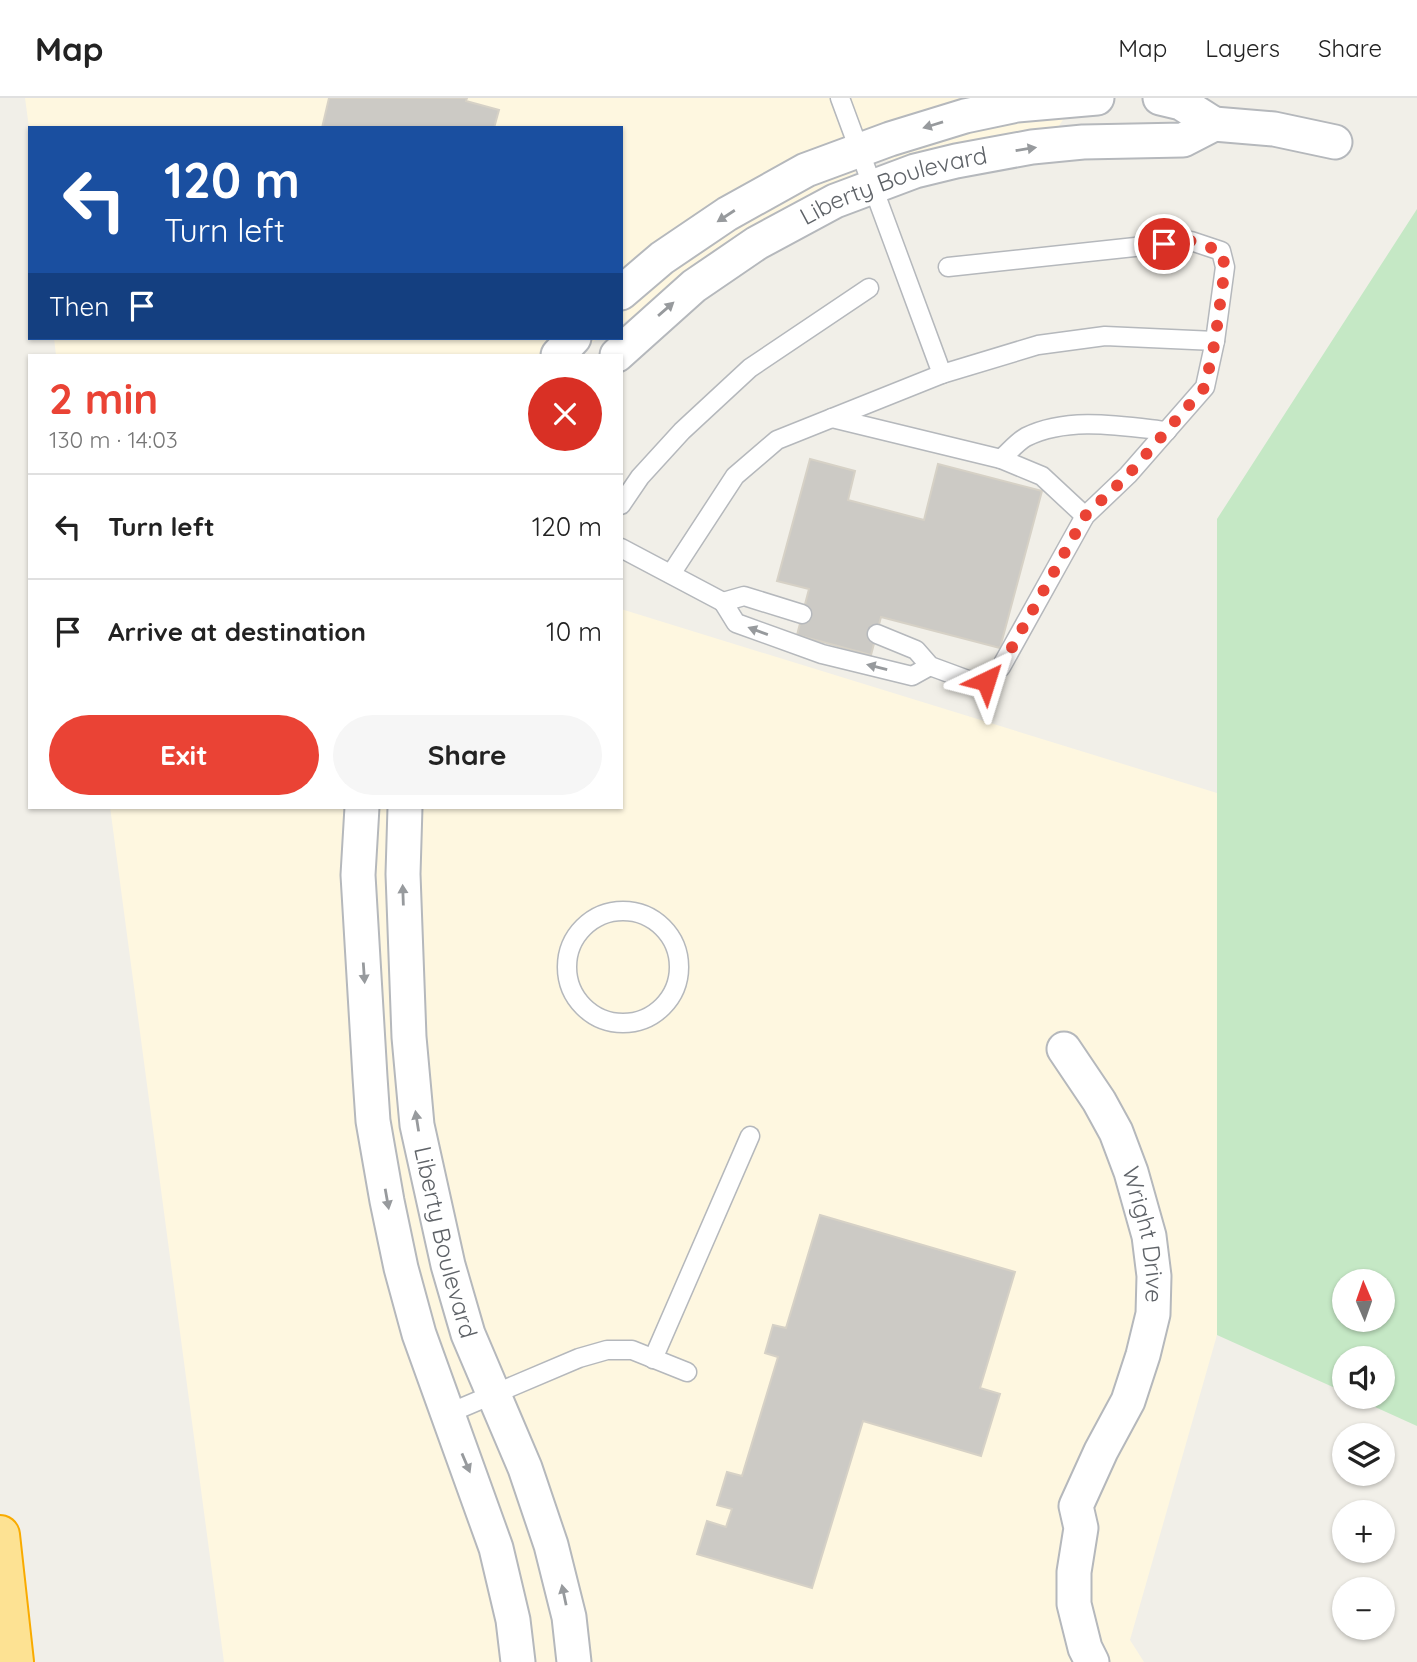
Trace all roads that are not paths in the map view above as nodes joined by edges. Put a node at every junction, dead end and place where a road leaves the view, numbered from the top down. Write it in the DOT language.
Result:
graph roads {
  1 [pos="840,98"];
  2 [pos="1097,98"];
  3 [pos="1160,98"];
  4 [pos="1214,124"];
  5 [pos="1335,142"];
  6 [pos="860,149"];
  7 [pos="873,185"];
  8 [pos="948,267"];
  9 [pos="869,288"];
  10 [pos="623,291"];
  11 [pos="573,340"];
  12 [pos="1215,341"];
  13 [pos="559,354"];
  14 [pos="618,354"];
  15 [pos="942,374"];
  16 [pos="832,418"];
  17 [pos="1167,431"];
  18 [pos="1001,459"];
  19 [pos="623,502"];
  20 [pos="1085,516"];
  21 [pos="623,549"];
  22 [pos="671,574"];
  23 [pos="723,602"];
  24 [pos="802,614"];
  25 [pos="877,634"];
  26 [pos="930,666"];
  27 [pos="362,809"];
  28 [pos="405,809"];
  29 [pos="624,1024"];
  30 [pos="1064,1049"];
  31 [pos="750,1136"];
  32 [pos="653,1359"];
  33 [pos="687,1372"];
  34 [pos="494,1396"];
  35 [pos="447,1414"];
  36 [pos="0,1535"];
  37 [pos="14,1662"];
  38 [pos="519,1662"];
  39 [pos="574,1662"];
  40 [pos="1092,1662"];
  1 -- 6 [label="lane"];
  2 -- 6 [label="street, Liberty Boulevard, one-way"];
  3 -- 4 [label="street"];
  4 -- 5 [label="street"];
  7 -- 4 [label="street, Liberty Boulevard, one-way"];
  6 -- 7 [label="lane"];
  6 -- 10 [label="street, Liberty Boulevard, one-way"];
  14 -- 7 [label="street, Liberty Boulevard, one-way"];
  7 -- 15 [label="lane"];
  8 -- 12 [label="lane"];
  9 -- 19 [label="lane"];
  11 -- 13 [label="street"];
  12 -- 15 [label="lane"];
  12 -- 17 [label="lane"];
  15 -- 16 [label="lane"];
  16 -- 18 [label="lane"];
  16 -- 22 [label="lane"];
  17 -- 18 [label="lane"];
  17 -- 20 [label="lane"];
  18 -- 20 [label="lane"];
  20 -- 26 [label="lane"];
  21 -- 22 [label="lane"];
  22 -- 23 [label="lane"];
  23 -- 24 [label="lane"];
  26 -- 23 [label="lane, one-way"];
  25 -- 26 [label="lane"];
  27 -- 35 [label="street, Liberty Boulevard, one-way"];
  34 -- 28 [label="street, Liberty Boulevard, one-way"];
  29 -- 29 [label="lane"];
  30 -- 40 [label="street, Wright Drive"];
  31 -- 32 [label="lane"];
  32 -- 33 [label="lane"];
  32 -- 34 [label="lane"];
  34 -- 35 [label="lane"];
  39 -- 34 [label="street, Liberty Boulevard, one-way"];
  35 -- 38 [label="street, Liberty Boulevard, one-way"];
  36 -- 37 [label="highway"];
}
